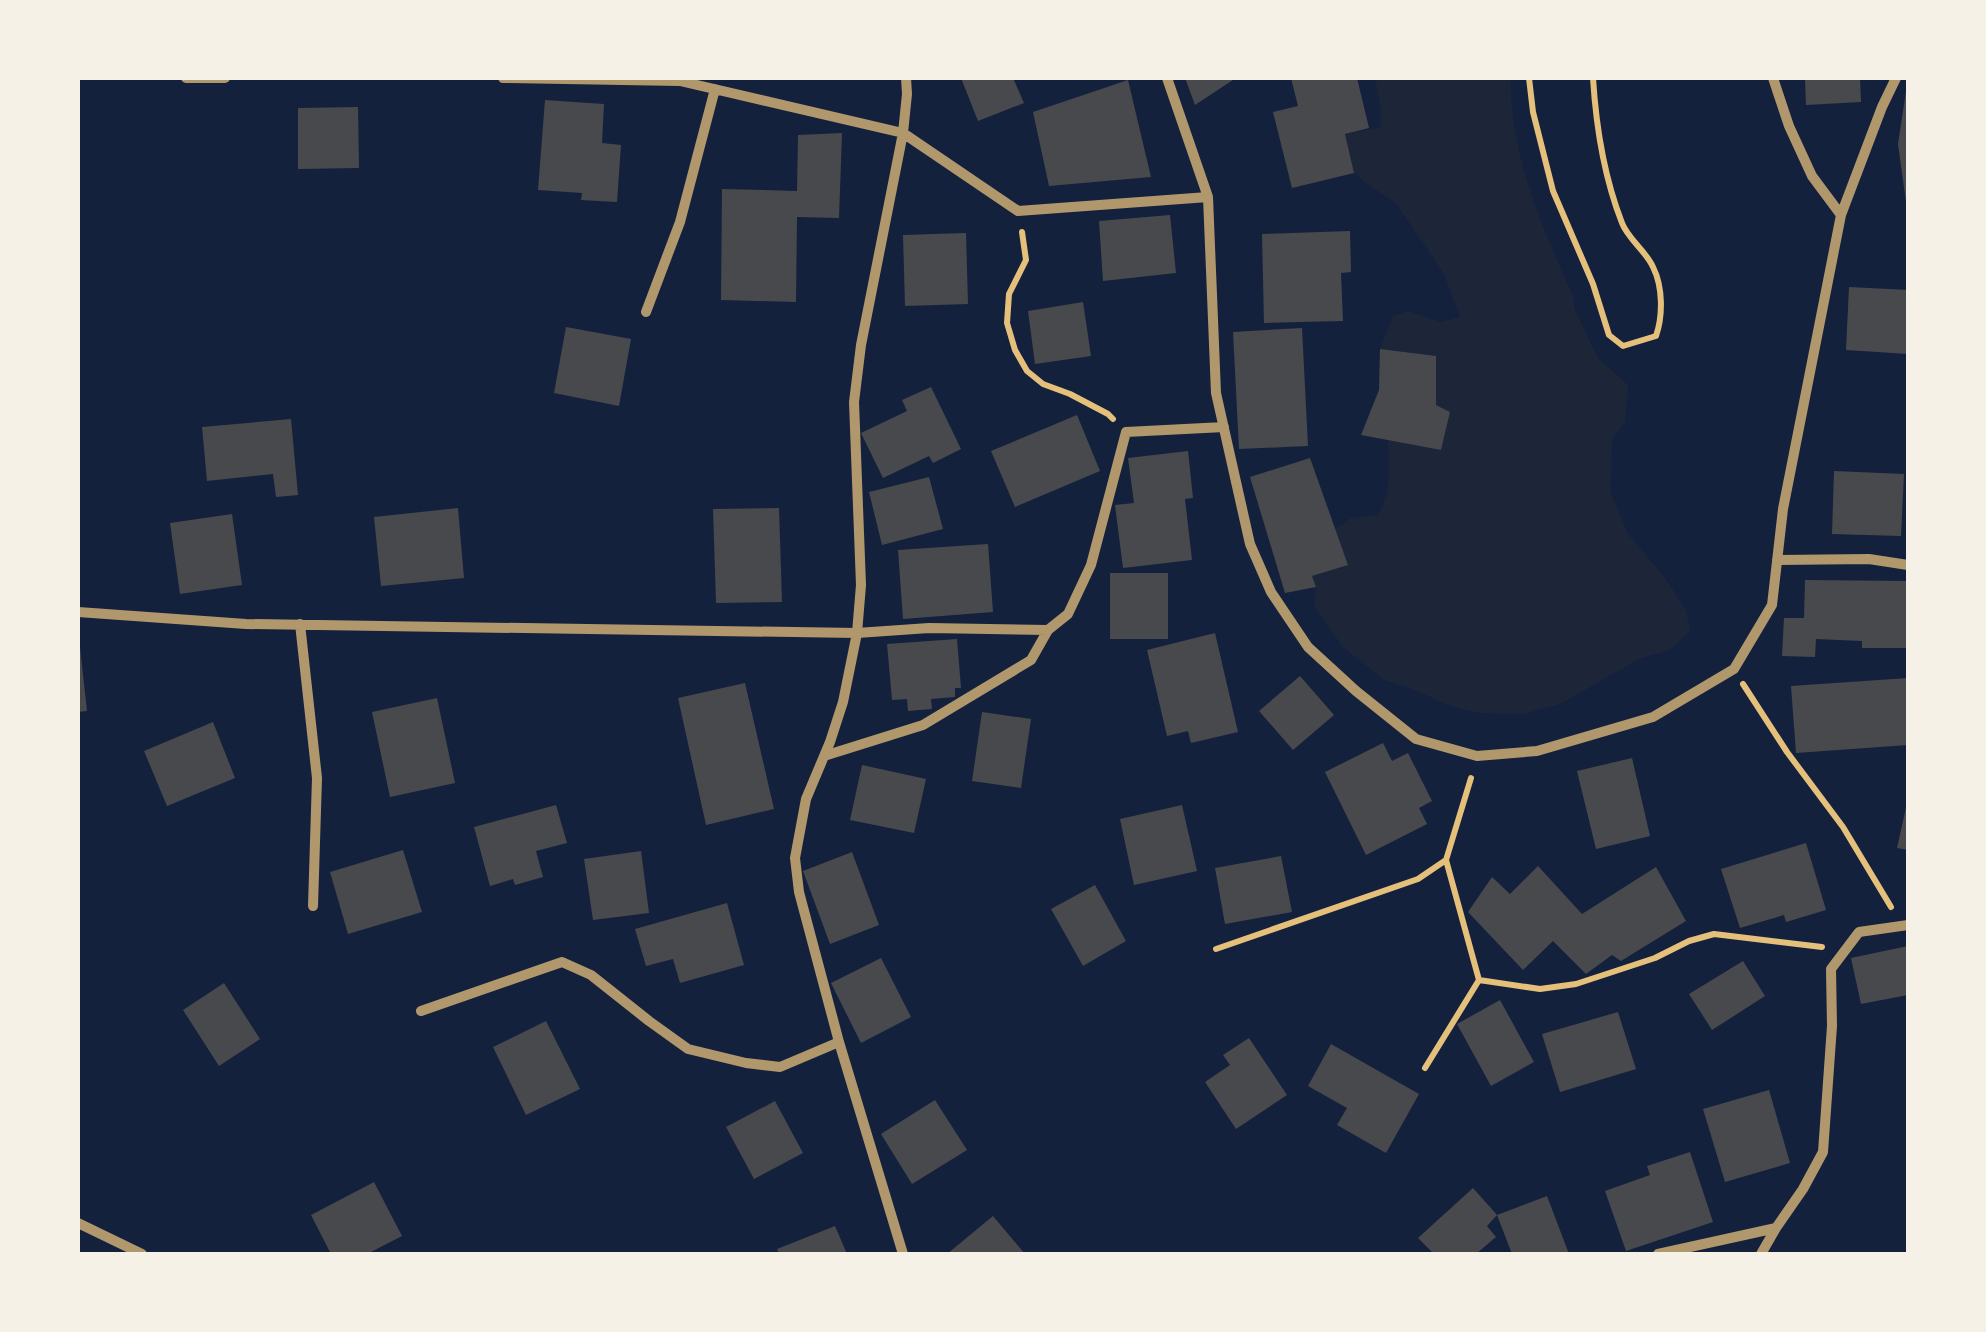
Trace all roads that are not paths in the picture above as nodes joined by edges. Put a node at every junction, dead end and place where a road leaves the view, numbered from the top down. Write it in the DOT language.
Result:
graph roads {
  1 [pos="186,78"];
  2 [pos="225,78"];
  3 [pos="503,78"];
  4 [pos="546,78"];
  5 [pos="906,78"];
  6 [pos="1167,78"];
  7 [pos="1774,78"];
  8 [pos="1896,78"];
  9 [pos="714,89"];
  10 [pos="903,133"];
  11 [pos="1208,197"];
  12 [pos="1841,215"];
  13 [pos="646,312"];
  14 [pos="1224,427"];
  15 [pos="1777,560"];
  16 [pos="1908,566"];
  17 [pos="78,612"];
  18 [pos="300,624"];
  19 [pos="1048,630"];
  20 [pos="857,634"];
  21 [pos="824,756"];
  22 [pos="313,906"];
  23 [pos="1905,925"];
  24 [pos="421,1011"];
  25 [pos="839,1042"];
  26 [pos="78,1224"];
  27 [pos="1776,1228"];
  28 [pos="142,1254"];
  29 [pos="902,1254"];
  30 [pos="1658,1254"];
  31 [pos="1761,1254"];
  1 -- 2 [label="street"];
  3 -- 4 [label="street"];
  4 -- 9 [label="street"];
  5 -- 10 [label="street"];
  6 -- 11 [label="street"];
  7 -- 12 [label="street"];
  8 -- 12 [label="street"];
  9 -- 10 [label="street"];
  9 -- 13 [label="street"];
  10 -- 11 [label="street"];
  10 -- 20 [label="street"];
  11 -- 14 [label="street"];
  12 -- 15 [label="street"];
  14 -- 15 [label="street"];
  14 -- 19 [label="street"];
  15 -- 16 [label="street"];
  17 -- 18 [label="street"];
  18 -- 20 [label="street"];
  18 -- 22 [label="street"];
  19 -- 20 [label="street"];
  19 -- 21 [label="street"];
  20 -- 21 [label="street"];
  21 -- 25 [label="street"];
  23 -- 27 [label="street"];
  24 -- 25 [label="street"];
  25 -- 29 [label="street"];
  26 -- 28 [label="street"];
  27 -- 30 [label="street"];
  27 -- 31 [label="street"];
}
